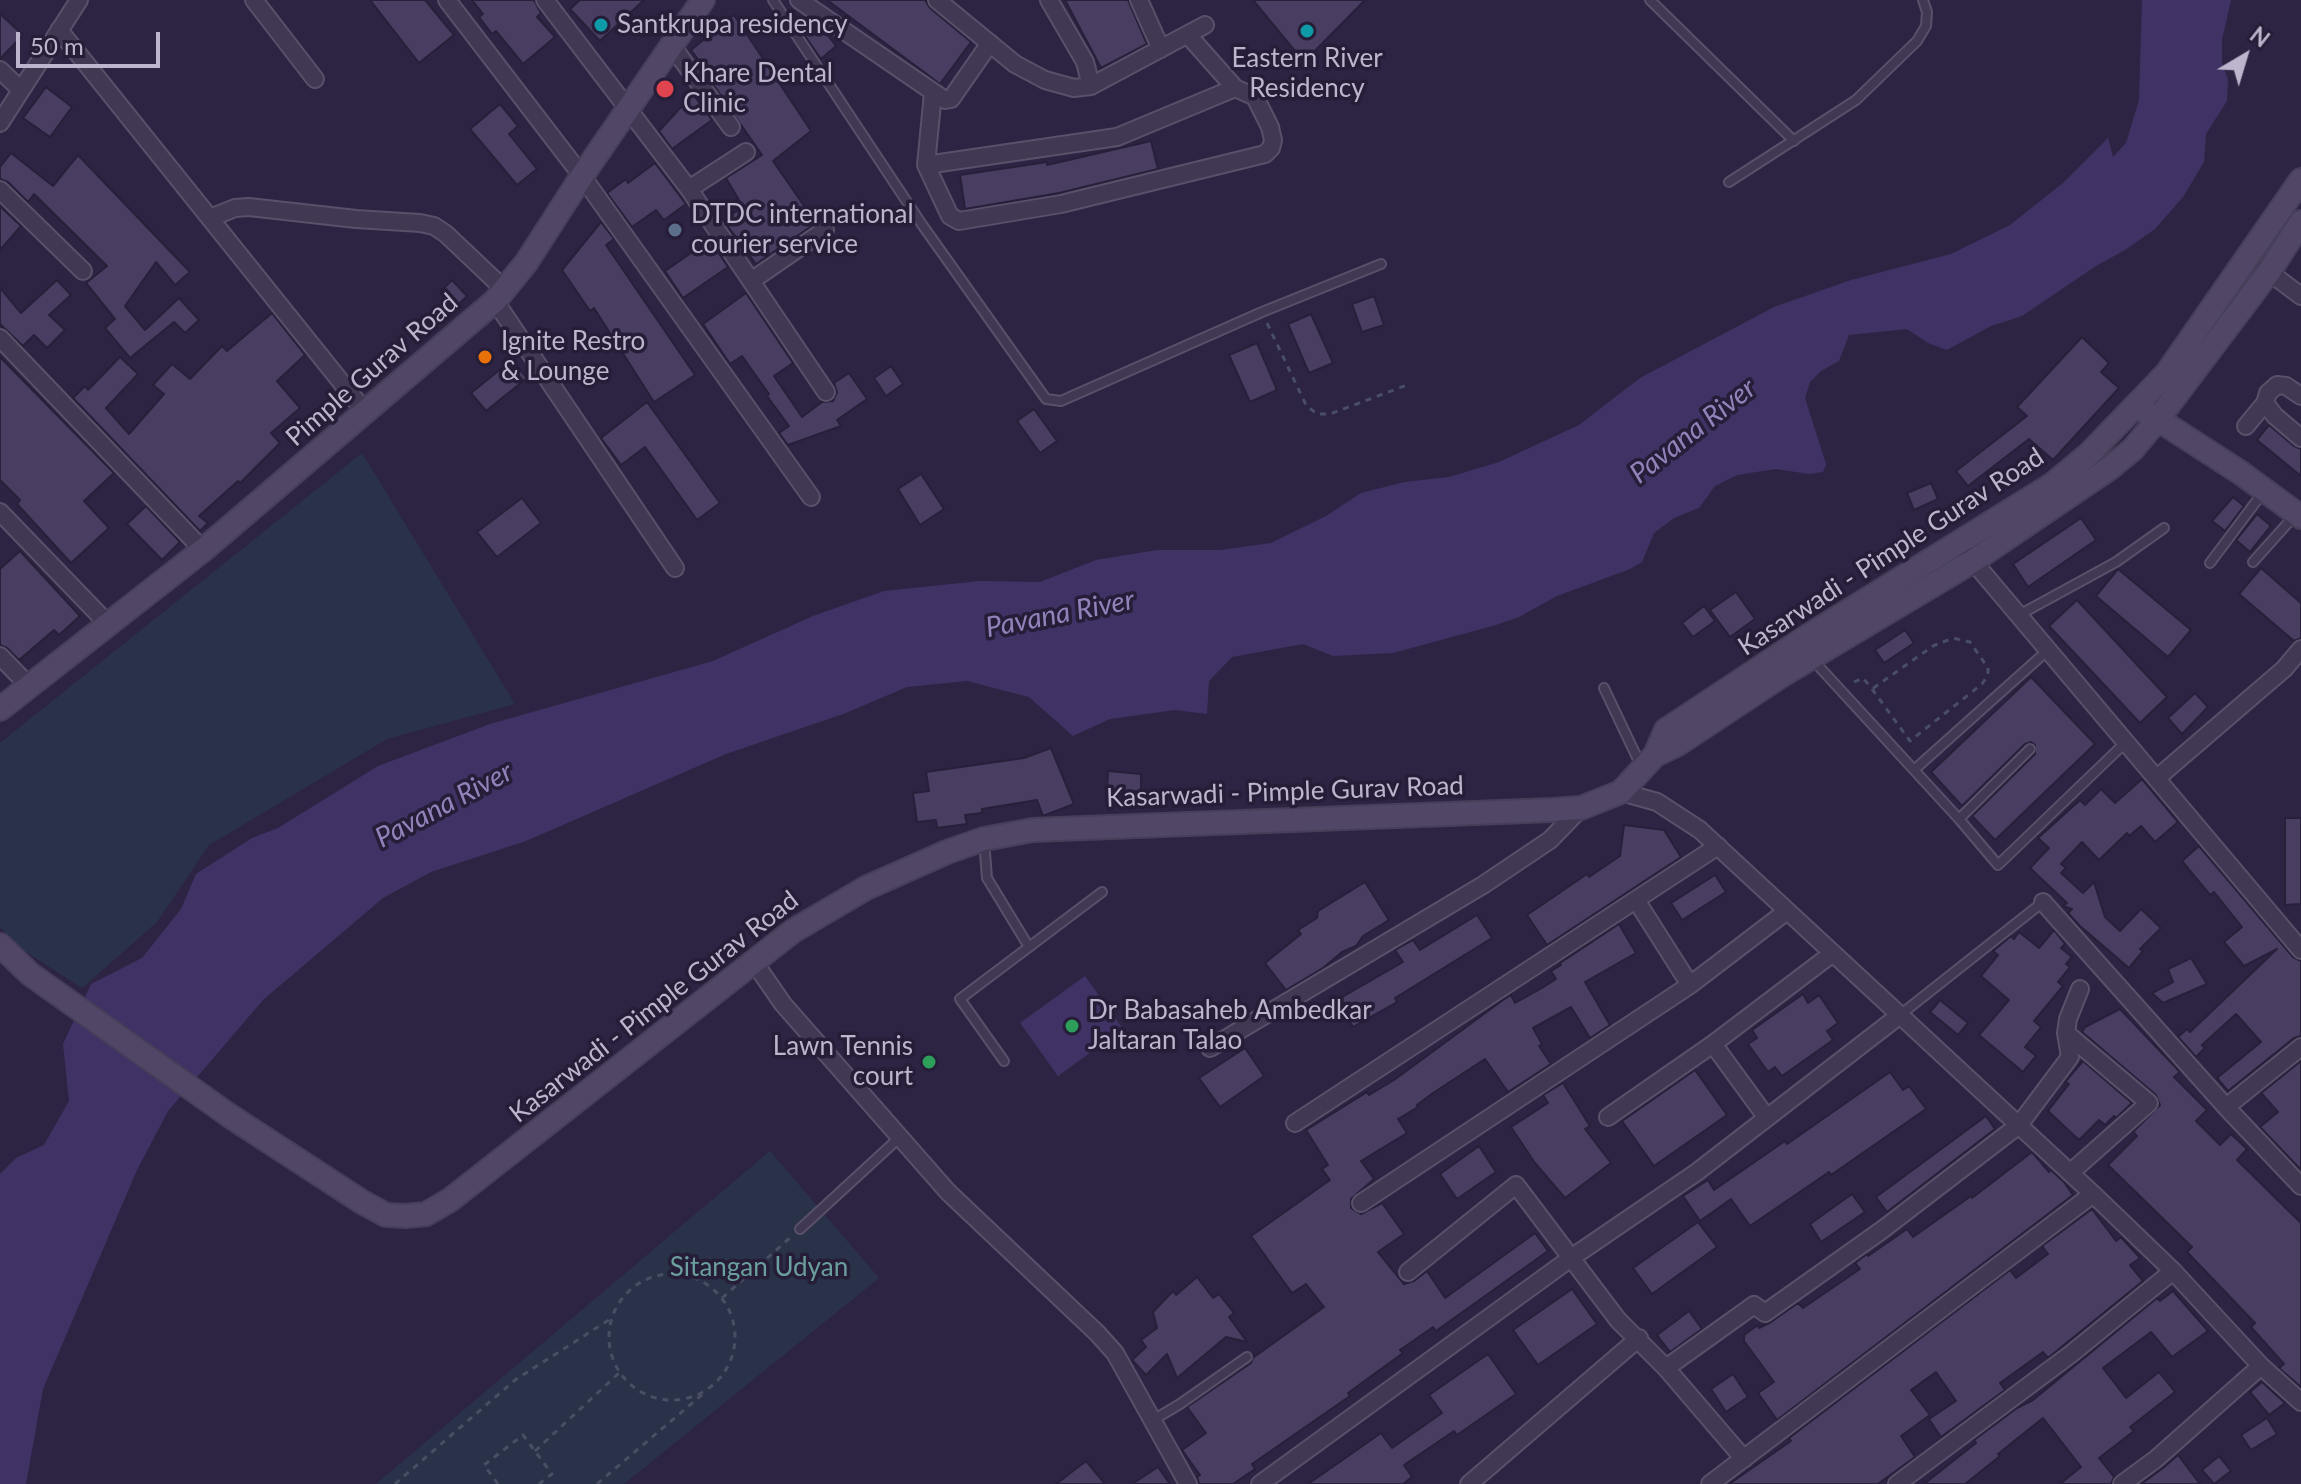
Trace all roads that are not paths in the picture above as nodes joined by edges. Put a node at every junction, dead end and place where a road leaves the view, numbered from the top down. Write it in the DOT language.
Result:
graph roads {
  1 [pos="254,0"];
  2 [pos="447,0"];
  3 [pos="545,0"];
  4 [pos="703,0"];
  5 [pos="773,0"];
  6 [pos="799,0"];
  7 [pos="937,0"];
  8 [pos="1049,0"];
  9 [pos="1139,0"];
  10 [pos="1650,0"];
  11 [pos="1923,0"];
  12 [pos="72,3"];
  13 [pos="1205,25"];
  14 [pos="59,30"];
  15 [pos="1188,35"];
  16 [pos="990,43"];
  17 [pos="672,46"];
  18 [pos="1161,49"];
  19 [pos="0,70"];
  20 [pos="315,79"];
  21 [pos="1091,86"];
  22 [pos="1235,88"];
  23 [pos="21,90"];
  24 [pos="933,93"];
  25 [pos="629,110"];
  26 [pos="0,123"];
  27 [pos="731,127"];
  28 [pos="1794,141"];
  29 [pos="746,152"];
  30 [pos="926,165"];
  31 [pos="582,176"];
  32 [pos="2301,180"];
  33 [pos="1729,182"];
  34 [pos="689,189"];
  35 [pos="0,190"];
  36 [pos="210,218"];
  37 [pos="2301,222"];
  38 [pos="825,230"];
  39 [pos="1381,264"];
  40 [pos="83,271"];
  41 [pos="2269,272"];
  42 [pos="751,281"];
  43 [pos="500,296"];
  44 [pos="2301,296"];
  45 [pos="0,338"];
  46 [pos="826,392"];
  47 [pos="2301,396"];
  48 [pos="2265,403"];
  49 [pos="2137,406"];
  50 [pos="366,413"];
  51 [pos="2158,419"];
  52 [pos="2246,426"];
  53 [pos="2301,438"];
  54 [pos="2264,490"];
  55 [pos="811,497"];
  56 [pos="0,512"];
  57 [pos="2299,515"];
  58 [pos="2164,528"];
  59 [pos="1957,543"];
  60 [pos="203,550"];
  61 [pos="1973,561"];
  62 [pos="2253,562"];
  63 [pos="2210,563"];
  64 [pos="675,568"];
  65 [pos="2019,615"];
  66 [pos="109,625"];
  67 [pos="2048,650"];
  68 [pos="0,656"];
  69 [pos="1811,658"];
  70 [pos="2298,658"];
  71 [pos="30,687"];
  72 [pos="1604,688"];
  73 [pos="0,709"];
  74 [pos="2126,741"];
  75 [pos="2030,749"];
  76 [pos="1649,762"];
  77 [pos="1914,770"];
  78 [pos="2157,778"];
  79 [pos="1621,792"];
  80 [pos="1581,808"];
  81 [pos="1959,819"];
  82 [pos="984,839"];
  83 [pos="1718,846"];
  84 [pos="1102,892"];
  85 [pos="1636,900"];
  86 [pos="2043,902"];
  87 [pos="1787,911"];
  88 [pos="0,945"];
  89 [pos="1029,947"];
  90 [pos="2301,950"];
  91 [pos="1833,953"];
  92 [pos="754,962"];
  93 [pos="1690,985"];
  94 [pos="2080,989"];
  95 [pos="1900,1015"];
  96 [pos="2066,1033"];
  97 [pos="1713,1044"];
  98 [pos="2301,1047"];
  99 [pos="1210,1048"];
  100 [pos="1004,1061"];
  101 [pos="2226,1107"];
  102 [pos="1608,1117"];
  103 [pos="1767,1118"];
  104 [pos="1295,1123"];
  105 [pos="2019,1125"];
  106 [pos="900,1137"];
  107 [pos="2070,1173"];
  108 [pos="2301,1186"];
  109 [pos="2093,1194"];
  110 [pos="1361,1203"];
  111 [pos="800,1229"];
  112 [pos="1571,1258"];
  113 [pos="2173,1271"];
  114 [pos="1408,1272"];
  115 [pos="1639,1338"];
  116 [pos="1247,1357"];
  117 [pos="2261,1366"];
  118 [pos="1666,1368"];
  119 [pos="2301,1402"];
  120 [pos="1153,1420"];
  121 [pos="1744,1459"];
  122 [pos="1188,1484"];
  123 [pos="1260,1484"];
  124 [pos="1469,1484"];
  125 [pos="1710,1484"];
  126 [pos="1897,1484"];
  127 [pos="2122,1484"];
  1 -- 20 [label="street"];
  2 -- 31 [label="street"];
  3 -- 25 [label="street"];
  4 -- 17 [label="street, Pimple Gurav Road"];
  5 -- 39 [label="lane"];
  6 -- 24 [label="street"];
  7 -- 16 [label="street"];
  8 -- 21 [label="street"];
  9 -- 18 [label="street"];
  10 -- 28 [label="lane"];
  11 -- 28 [label="lane"];
  12 -- 14 [label="street"];
  13 -- 15 [label="street"];
  14 -- 23 [label="street"];
  14 -- 36 [label="street"];
  15 -- 18 [label="street"];
  15 -- 22 [label="street"];
  16 -- 21 [label="street"];
  16 -- 24 [label="street"];
  17 -- 25 [label="street, Pimple Gurav Road"];
  17 -- 27 [label="street"];
  18 -- 21 [label="street"];
  19 -- 23 [label="street"];
  22 -- 30 [label="street"];
  22 -- 30 [label="street"];
  23 -- 26 [label="street"];
  24 -- 30 [label="street"];
  25 -- 31 [label="street, Pimple Gurav Road"];
  25 -- 34 [label="street"];
  28 -- 33 [label="lane"];
  29 -- 34 [label="street"];
  31 -- 43 [label="street, Pimple Gurav Road"];
  31 -- 55 [label="street"];
  32 -- 49 [label="street, Kasarwadi - Pimple Gurav Road"];
  34 -- 42 [label="street"];
  35 -- 40 [label="street"];
  36 -- 43 [label="street"];
  36 -- 50 [label="street"];
  37 -- 41 [label="street, Kasarwadi - Pimple Gurav Road"];
  38 -- 42 [label="street"];
  41 -- 44 [label="street"];
  41 -- 51 [label="street, Kasarwadi - Pimple Gurav Road"];
  42 -- 46 [label="street"];
  43 -- 50 [label="street, Pimple Gurav Road"];
  43 -- 64 [label="street"];
  45 -- 60 [label="street"];
  47 -- 48 [label="street"];
  48 -- 52 [label="street"];
  48 -- 53 [label="street"];
  49 -- 51 [label="street"];
  49 -- 59 [label="street, Kasarwadi - Pimple Gurav Road"];
  50 -- 60 [label="street, Pimple Gurav Road"];
  51 -- 54 [label="street"];
  51 -- 61 [label="street, Kasarwadi - Pimple Gurav Road"];
  54 -- 57 [label="street"];
  54 -- 63 [label="lane"];
  56 -- 66 [label="street"];
  57 -- 62 [label="lane"];
  58 -- 65 [label="lane"];
  59 -- 61 [label="street"];
  59 -- 76 [label="street, Kasarwadi - Pimple Gurav Road"];
  60 -- 66 [label="street, Pimple Gurav Road"];
  61 -- 65 [label="street"];
  61 -- 69 [label="street, Kasarwadi - Pimple Gurav Road"];
  65 -- 67 [label="street"];
  66 -- 71 [label="street, Pimple Gurav Road"];
  67 -- 74 [label="street"];
  67 -- 77 [label="lane"];
  68 -- 71 [label="street"];
  69 -- 76 [label="street, Kasarwadi - Pimple Gurav Road"];
  69 -- 77 [label="lane"];
  70 -- 78 [label="street"];
  71 -- 73 [label="street, Pimple Gurav Road"];
  72 -- 76 [label="lane"];
  74 -- 78 [label="street"];
  74 -- 81 [label="lane"];
  75 -- 81 [label="lane"];
  76 -- 79 [label="street, Kasarwadi - Pimple Gurav Road"];
  77 -- 81 [label="lane"];
  78 -- 90 [label="street"];
  79 -- 80 [label="street, Kasarwadi - Pimple Gurav Road"];
  79 -- 83 [label="street"];
  80 -- 82 [label="street, Kasarwadi - Pimple Gurav Road"];
  80 -- 99 [label="street"];
  82 -- 89 [label="lane"];
  82 -- 92 [label="street, Kasarwadi - Pimple Gurav Road"];
  83 -- 85 [label="street"];
  83 -- 87 [label="street"];
  84 -- 89 [label="lane"];
  85 -- 93 [label="street"];
  85 -- 104 [label="street"];
  86 -- 95 [label="lane"];
  86 -- 101 [label="street"];
  87 -- 91 [label="street"];
  87 -- 93 [label="street"];
  88 -- 92 [label="street, Kasarwadi - Pimple Gurav Road"];
  89 -- 100 [label="lane"];
  91 -- 95 [label="street"];
  91 -- 97 [label="street"];
  92 -- 106 [label="street"];
  93 -- 110 [label="street"];
  94 -- 96 [label="street"];
  95 -- 103 [label="street"];
  95 -- 105 [label="street"];
  96 -- 105 [label="street"];
  96 -- 107 [label="street"];
  97 -- 102 [label="street"];
  97 -- 103 [label="street"];
  98 -- 101 [label="street"];
  101 -- 108 [label="street"];
  103 -- 112 [label="street"];
  105 -- 107 [label="street"];
  105 -- 118 [label="street"];
  106 -- 111 [label="lane"];
  106 -- 120 [label="street"];
  107 -- 109 [label="street"];
  109 -- 113 [label="street"];
  109 -- 121 [label="street"];
  112 -- 114 [label="street"];
  112 -- 115 [label="street"];
  112 -- 123 [label="street"];
  113 -- 117 [label="street"];
  113 -- 126 [label="street"];
  115 -- 118 [label="street"];
  115 -- 124 [label="street"];
  116 -- 120 [label="lane"];
  117 -- 119 [label="street"];
  117 -- 127 [label="street"];
  118 -- 121 [label="street"];
  120 -- 122 [label="street"];
  121 -- 125 [label="street"];
}
